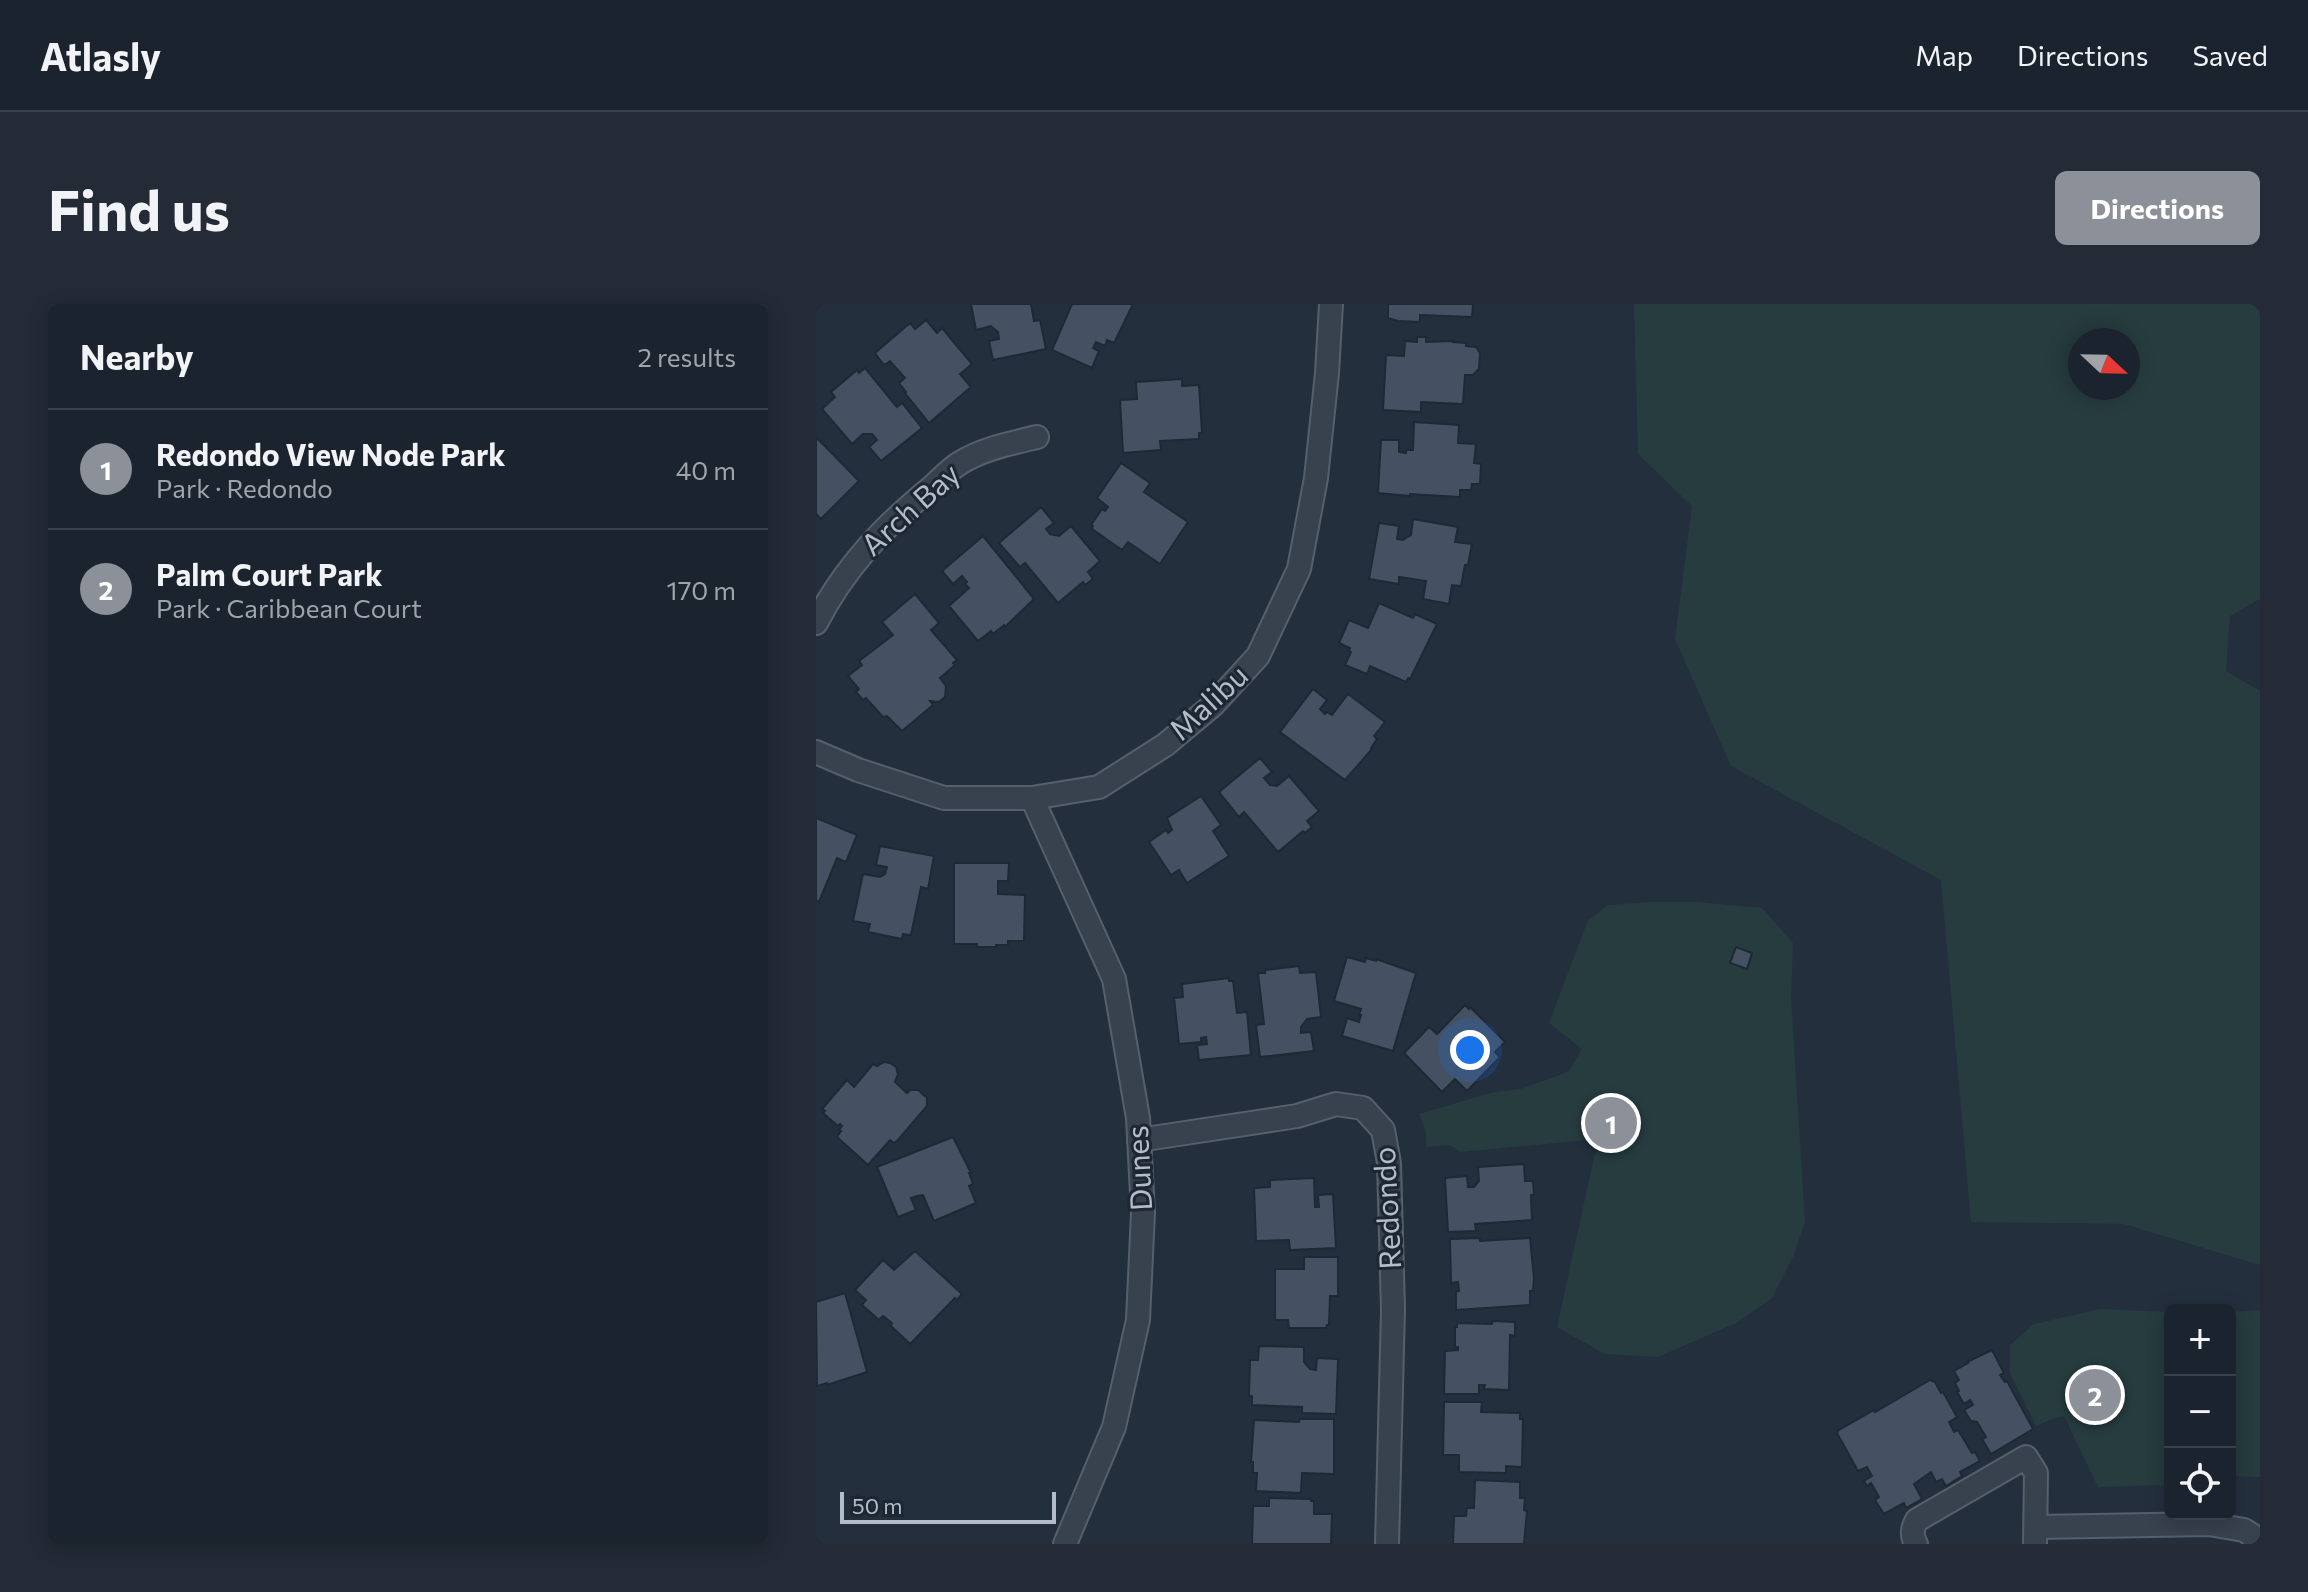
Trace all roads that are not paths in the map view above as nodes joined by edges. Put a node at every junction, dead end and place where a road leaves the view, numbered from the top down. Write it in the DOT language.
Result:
graph roads {
  1 [pos="1331,304"];
  2 [pos="1037,437"];
  3 [pos="816,623"];
  4 [pos="816,752"];
  5 [pos="1032,798"];
  6 [pos="1139,1140"];
  7 [pos="2036,1535"];
  8 [pos="2255,1540"];
  9 [pos="1065,1544"];
  10 [pos="1387,1544"];
  11 [pos="1916,1544"];
  1 -- 5 [label="street, Malibu"];
  2 -- 3 [label="street, Arch Bay"];
  4 -- 5 [label="street, Malibu"];
  5 -- 6 [label="street, Dunes"];
  6 -- 9 [label="street, Dunes"];
  6 -- 10 [label="street, Redondo"];
  7 -- 8 [label="street"];
  7 -- 11 [label="street"];
}
